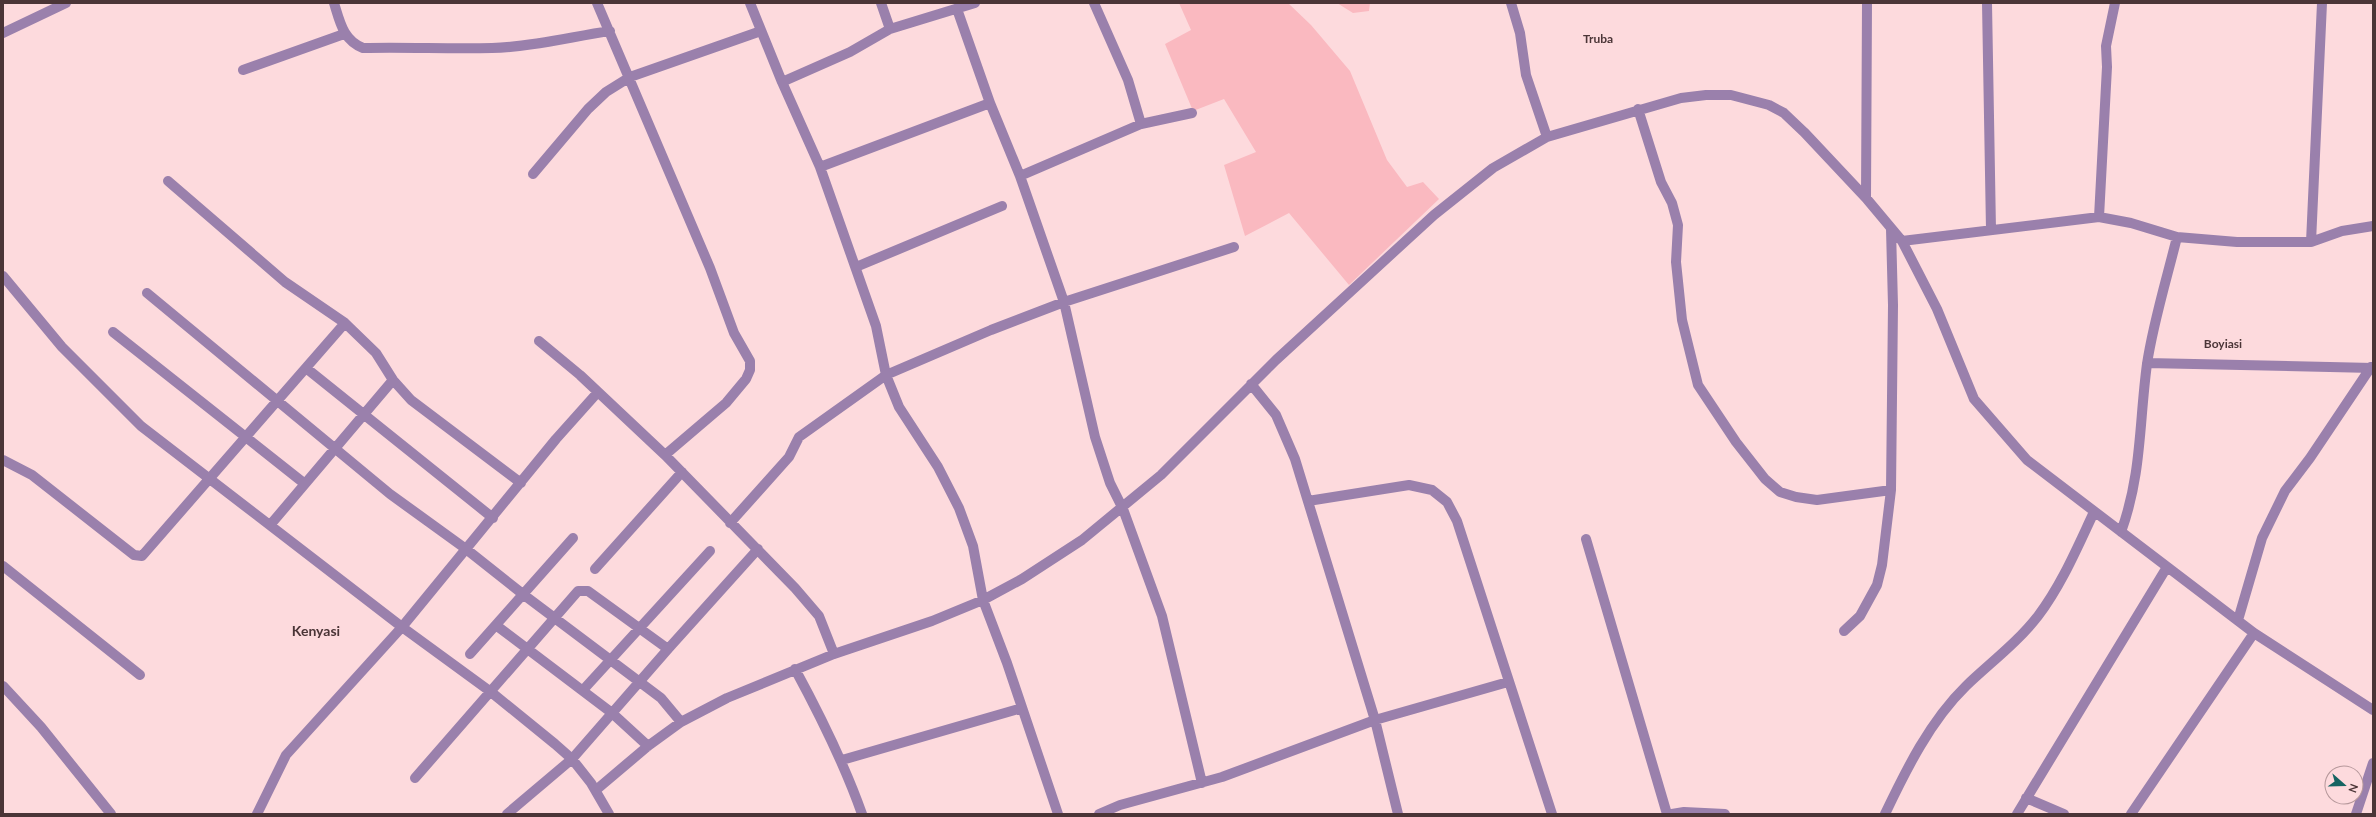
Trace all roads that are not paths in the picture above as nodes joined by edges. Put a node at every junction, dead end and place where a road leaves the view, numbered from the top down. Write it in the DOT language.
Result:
graph roads {
  1 [pos="66,3"];
  2 [pos="334,3"];
  3 [pos="597,3"];
  4 [pos="750,3"];
  5 [pos="881,3"];
  6 [pos="975,3"];
  7 [pos="1094,3"];
  8 [pos="1511,3"];
  9 [pos="1867,3"];
  10 [pos="1987,3"];
  11 [pos="2115,3"];
  12 [pos="2322,3"];
  13 [pos="957,9"];
  14 [pos="890,29"];
  15 [pos="610,31"];
  16 [pos="761,31"];
  17 [pos="3,33"];
  18 [pos="344,34"];
  19 [pos="243,70"];
  20 [pos="630,77"];
  21 [pos="782,82"];
  22 [pos="990,103"];
  23 [pos="1638,109"];
  24 [pos="1192,114"];
  25 [pos="1141,124"];
  26 [pos="1547,137"];
  27 [pos="820,167"];
  28 [pos="533,174"];
  29 [pos="1020,176"];
  30 [pos="168,181"];
  31 [pos="1866,198"];
  32 [pos="1002,206"];
  33 [pos="2099,217"];
  34 [pos="2373,226"];
  35 [pos="1891,229"];
  36 [pos="1991,230"];
  37 [pos="2177,237"];
  38 [pos="1902,241"];
  39 [pos="2311,242"];
  40 [pos="1234,248"];
  41 [pos="856,267"];
  42 [pos="3,277"];
  43 [pos="147,293"];
  44 [pos="1064,302"];
  45 [pos="344,323"];
  46 [pos="113,332"];
  47 [pos="539,342"];
  48 [pos="2147,363"];
  49 [pos="2372,367"];
  50 [pos="306,368"];
  51 [pos="886,375"];
  52 [pos="393,380"];
  53 [pos="1251,384"];
  54 [pos="598,392"];
  55 [pos="277,401"];
  56 [pos="363,415"];
  57 [pos="248,437"];
  58 [pos="334,449"];
  59 [pos="665,455"];
  60 [pos="3,460"];
  61 [pos="682,472"];
  62 [pos="210,479"];
  63 [pos="521,483"];
  64 [pos="305,484"];
  65 [pos="1891,490"];
  66 [pos="1308,501"];
  67 [pos="1123,509"];
  68 [pos="2094,512"];
  69 [pos="492,518"];
  70 [pos="730,523"];
  71 [pos="271,524"];
  72 [pos="2121,532"];
  73 [pos="574,538"];
  74 [pos="1586,539"];
  75 [pos="466,549"];
  76 [pos="758,549"];
  77 [pos="710,551"];
  78 [pos="3,566"];
  79 [pos="2167,567"];
  80 [pos="595,569"];
  81 [pos="524,596"];
  82 [pos="983,600"];
  83 [pos="553,618"];
  84 [pos="2238,620"];
  85 [pos="497,626"];
  86 [pos="402,627"];
  87 [pos="639,628"];
  88 [pos="1844,631"];
  89 [pos="2254,633"];
  90 [pos="528,648"];
  91 [pos="668,649"];
  92 [pos="470,654"];
  93 [pos="834,654"];
  94 [pos="611,660"];
  95 [pos="795,669"];
  96 [pos="140,675"];
  97 [pos="641,682"];
  98 [pos="1508,682"];
  99 [pos="3,686"];
  100 [pos="583,690"];
  101 [pos="491,692"];
  102 [pos="1022,708"];
  103 [pos="2373,710"];
  104 [pos="612,713"];
  105 [pos="1375,720"];
  106 [pos="681,722"];
  107 [pos="648,746"];
  108 [pos="572,759"];
  109 [pos="842,760"];
  110 [pos="2373,763"];
  111 [pos="415,778"];
  112 [pos="1202,783"];
  113 [pos="596,790"];
  114 [pos="2026,798"];
  115 [pos="111,814"];
  116 [pos="257,814"];
  117 [pos="507,814"];
  118 [pos="609,814"];
  119 [pos="862,814"];
  120 [pos="1058,814"];
  121 [pos="1099,814"];
  122 [pos="1398,814"];
  123 [pos="1552,814"];
  124 [pos="1667,814"];
  125 [pos="1672,814"];
  126 [pos="1725,814"];
  127 [pos="1885,814"];
  128 [pos="2016,814"];
  129 [pos="2064,814"];
  130 [pos="2131,814"];
  131 [pos="2356,814"];
  1 -- 17 [label="street"];
  2 -- 18 [label="street"];
  3 -- 15 [label="street"];
  4 -- 16 [label="street"];
  5 -- 14 [label="street"];
  6 -- 13 [label="street"];
  7 -- 25 [label="street"];
  8 -- 26 [label="street"];
  9 -- 31 [label="street"];
  10 -- 36 [label="street"];
  11 -- 33 [label="street"];
  12 -- 39 [label="street"];
  13 -- 14 [label="street"];
  13 -- 22 [label="street"];
  14 -- 21 [label="street"];
  15 -- 18 [label="street"];
  15 -- 20 [label="street"];
  16 -- 20 [label="street"];
  16 -- 21 [label="street"];
  18 -- 19 [label="street"];
  20 -- 28 [label="street"];
  20 -- 59 [label="street"];
  21 -- 27 [label="street"];
  22 -- 27 [label="street"];
  22 -- 29 [label="street"];
  23 -- 26 [label="street"];
  23 -- 31 [label="street"];
  23 -- 65 [label="street"];
  24 -- 25 [label="street"];
  25 -- 29 [label="street"];
  26 -- 53 [label="street"];
  27 -- 41 [label="street"];
  29 -- 44 [label="street"];
  30 -- 45 [label="street"];
  31 -- 35 [label="street"];
  32 -- 41 [label="street"];
  33 -- 36 [label="street"];
  33 -- 37 [label="street"];
  34 -- 39 [label="street"];
  35 -- 38 [label="street"];
  35 -- 65 [label="street"];
  36 -- 38 [label="street"];
  37 -- 39 [label="street"];
  37 -- 48 [label="street"];
  38 -- 68 [label="street"];
  40 -- 44 [label="street"];
  41 -- 51 [label="street"];
  42 -- 62 [label="street"];
  43 -- 55 [label="street"];
  44 -- 51 [label="street"];
  44 -- 67 [label="street"];
  45 -- 50 [label="street"];
  45 -- 52 [label="street"];
  46 -- 57 [label="street"];
  47 -- 54 [label="street"];
  48 -- 49 [label="street"];
  48 -- 72 [label="street"];
  49 -- 84 [label="street"];
  50 -- 55 [label="street"];
  50 -- 56 [label="street"];
  51 -- 70 [label="street"];
  51 -- 82 [label="street"];
  52 -- 56 [label="street"];
  52 -- 63 [label="street"];
  53 -- 66 [label="street"];
  53 -- 67 [label="street"];
  54 -- 59 [label="street"];
  54 -- 63 [label="street"];
  55 -- 57 [label="street"];
  55 -- 58 [label="street"];
  56 -- 58 [label="street"];
  56 -- 69 [label="street"];
  57 -- 62 [label="street"];
  57 -- 64 [label="street"];
  58 -- 64 [label="street"];
  58 -- 75 [label="street"];
  59 -- 61 [label="street"];
  60 -- 62 [label="street"];
  61 -- 70 [label="street"];
  61 -- 80 [label="street"];
  62 -- 71 [label="street"];
  63 -- 69 [label="street"];
  64 -- 71 [label="street"];
  65 -- 88 [label="street"];
  66 -- 98 [label="street"];
  66 -- 105 [label="street"];
  67 -- 82 [label="street"];
  67 -- 112 [label="street"];
  68 -- 72 [label="street"];
  68 -- 127 [label="street"];
  69 -- 75 [label="street"];
  70 -- 76 [label="street"];
  71 -- 86 [label="street"];
  72 -- 79 [label="street"];
  73 -- 81 [label="street"];
  74 -- 124 [label="street"];
  75 -- 81 [label="street"];
  75 -- 86 [label="street"];
  76 -- 91 [label="street"];
  76 -- 93 [label="street"];
  77 -- 87 [label="street"];
  78 -- 96 [label="street"];
  79 -- 84 [label="street"];
  79 -- 114 [label="street"];
  81 -- 83 [label="street"];
  81 -- 85 [label="street"];
  82 -- 93 [label="street"];
  82 -- 102 [label="street"];
  83 -- 87 [label="street"];
  83 -- 90 [label="street"];
  83 -- 94 [label="street"];
  84 -- 89 [label="street"];
  85 -- 90 [label="street"];
  85 -- 92 [label="street"];
  86 -- 101 [label="street"];
  86 -- 116 [label="street"];
  87 -- 91 [label="street"];
  87 -- 94 [label="street"];
  89 -- 103 [label="street"];
  89 -- 130 [label="street"];
  90 -- 100 [label="street"];
  90 -- 101 [label="street"];
  91 -- 97 [label="street"];
  93 -- 95 [label="street"];
  94 -- 97 [label="street"];
  94 -- 100 [label="street"];
  95 -- 106 [label="street"];
  95 -- 109 [label="street"];
  97 -- 104 [label="street"];
  97 -- 106 [label="street"];
  98 -- 105 [label="street"];
  98 -- 123 [label="street"];
  99 -- 115 [label="street"];
  100 -- 104 [label="street"];
  101 -- 108 [label="street"];
  101 -- 111 [label="street"];
  102 -- 109 [label="street"];
  102 -- 120 [label="street"];
  104 -- 107 [label="street"];
  104 -- 108 [label="street"];
  105 -- 112 [label="street"];
  105 -- 122 [label="street"];
  106 -- 107 [label="street"];
  107 -- 113 [label="street"];
  108 -- 113 [label="street"];
  108 -- 117 [label="street"];
  109 -- 119 [label="street"];
  110 -- 131 [label="street"];
  112 -- 121 [label="street"];
  113 -- 118 [label="street"];
  114 -- 128 [label="street"];
  114 -- 129 [label="street"];
  125 -- 126 [label="street"];
}
